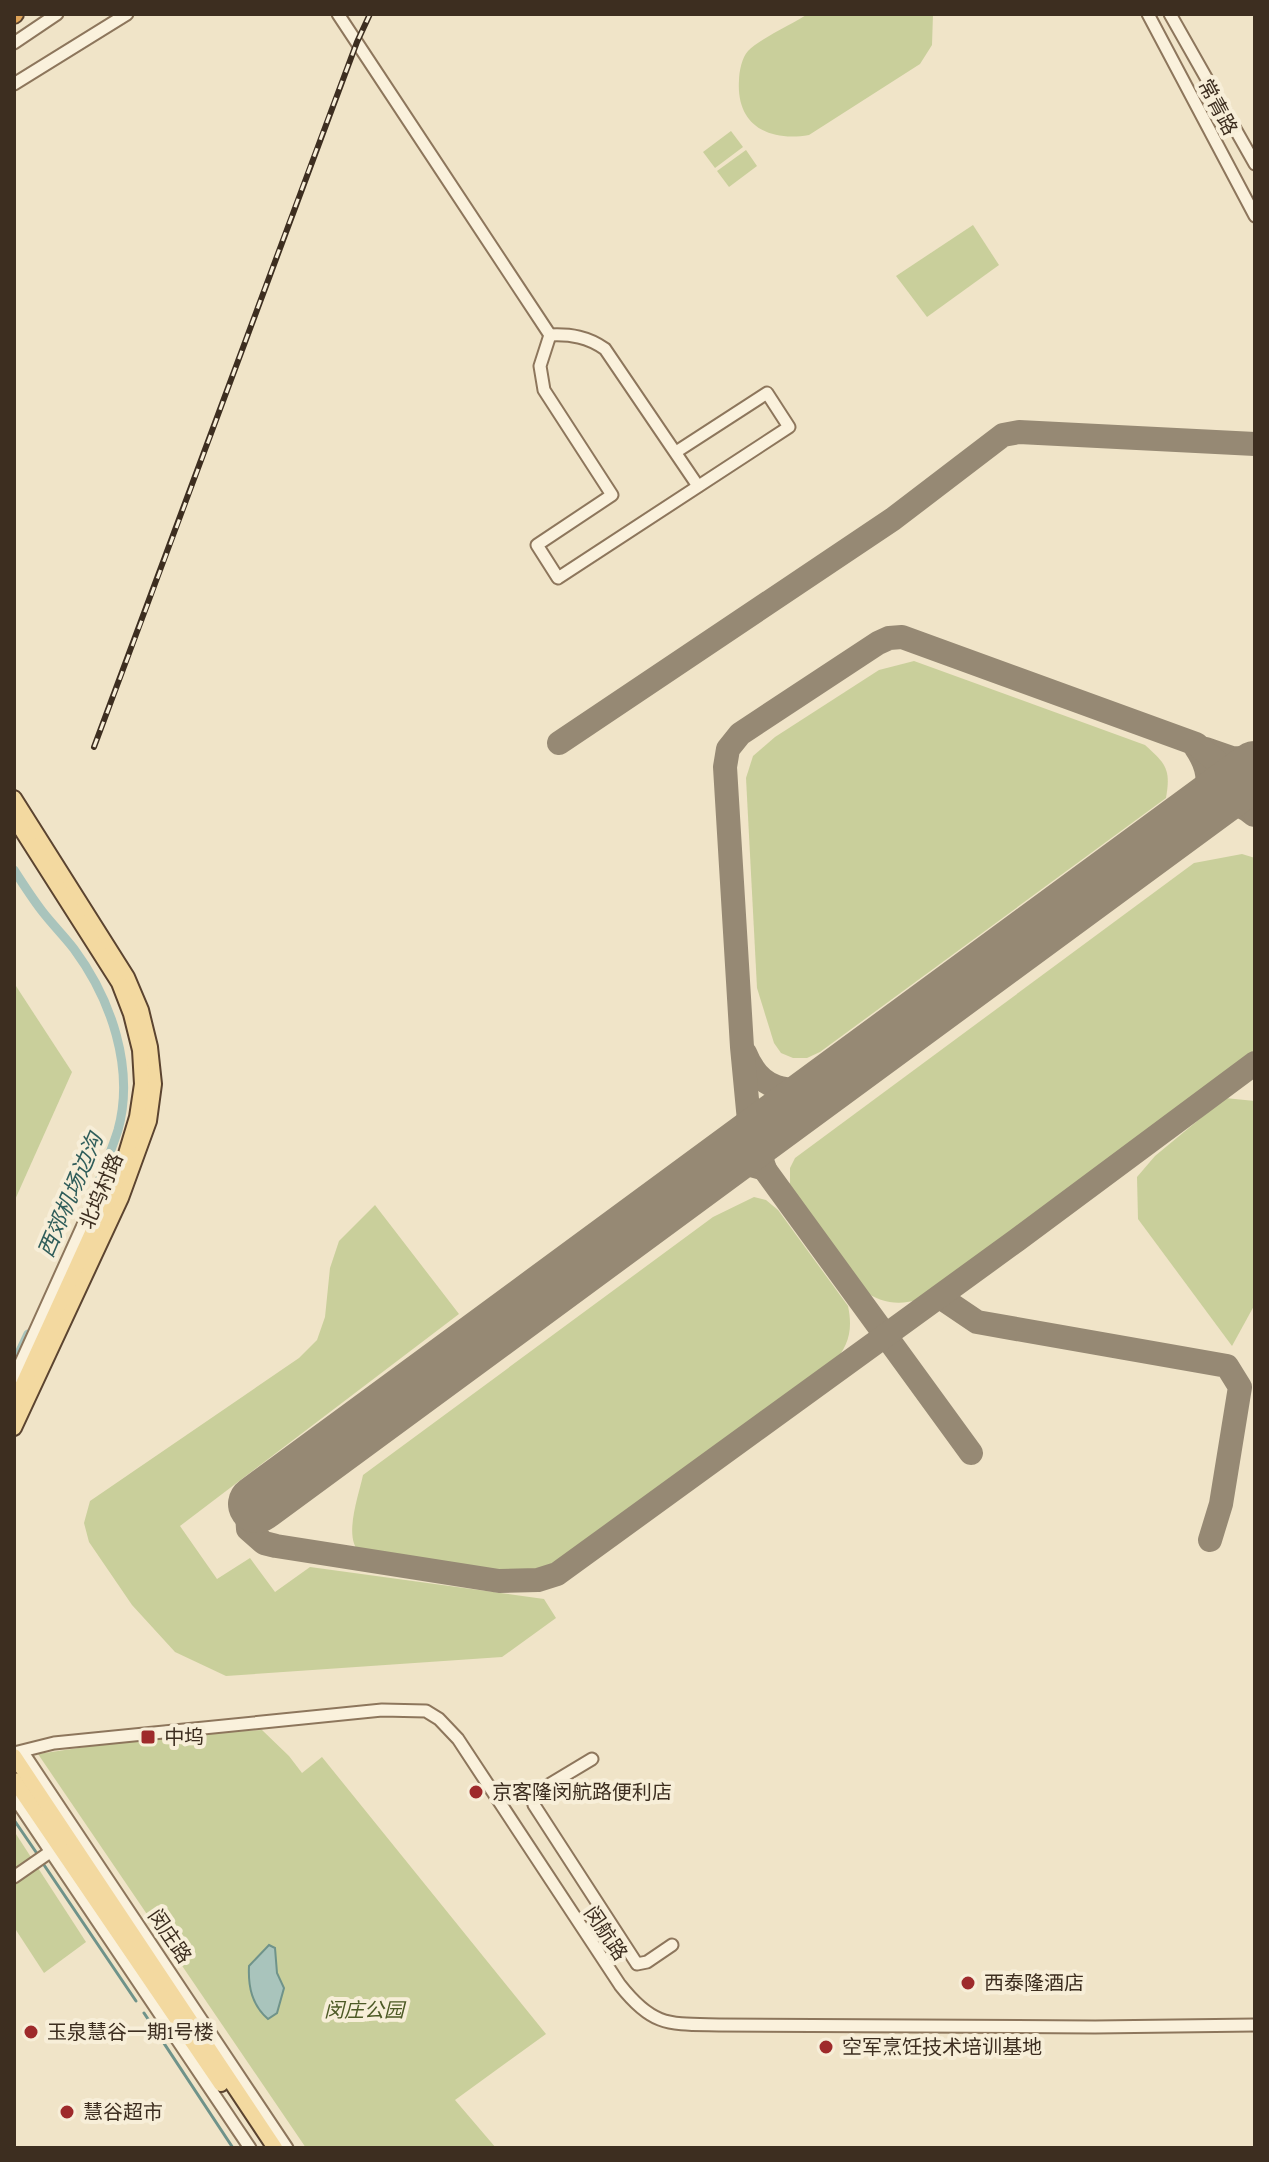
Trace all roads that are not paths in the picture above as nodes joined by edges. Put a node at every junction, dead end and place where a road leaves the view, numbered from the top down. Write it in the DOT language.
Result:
graph roads {
  1 [pos="57,14"];
  2 [pos="127,14"];
  3 [pos="338,14"];
  4 [pos="1148,14"];
  5 [pos="1170,14"];
  6 [pos="14,43"];
  7 [pos="14,84"];
  8 [pos="1255,164"];
  9 [pos="1255,216"];
  10 [pos="550,335"];
  11 [pos="676,452"];
  12 [pos="698,486"];
  13 [pos="14,798"];
  14 [pos="14,818"];
  15 [pos="122,1167"];
  16 [pos="14,1378"];
  17 [pos="14,1404"];
  18 [pos="14,1428"];
  19 [pos="14,1754"];
  20 [pos="592,1759"];
  21 [pos="14,1780"];
  22 [pos="14,1797"];
  23 [pos="43,1856"];
  24 [pos="14,1877"];
  25 [pos="672,1945"];
  26 [pos="1255,2025"];
  27 [pos="254,2125"];
  28 [pos="250,2148"];
  29 [pos="264,2148"];
  30 [pos="275,2148"];
  31 [pos="287,2148"];
  1 -- 6 [label="street"];
  2 -- 7 [label="street"];
  3 -- 10 [label="street"];
  4 -- 9 [label="street, 常青路"];
  5 -- 8 [label="street"];
  10 -- 11 [label="street"];
  10 -- 12 [label="street"];
  11 -- 12 [label="street"];
  11 -- 12 [label="street"];
  13 -- 18 [label="main road, 北坞村路"];
  14 -- 15 [label="main road, 北坞村路"];
  15 -- 16 [label="street, 北坞村路"];
  15 -- 17 [label="main road, 北坞村路"];
  19 -- 26 [label="street, 闵航路"];
  19 -- 27 [label="main road, 闵庄路"];
  20 -- 25 [label="street"];
  21 -- 27 [label="main road, 闵庄路"];
  22 -- 23 [label="street, 闵庄路"];
  23 -- 24 [label="street"];
  23 -- 27 [label="street, 闵庄路"];
  27 -- 28 [label="street, 闵庄路"];
  27 -- 29 [label="main road, 闵庄路"];
  27 -- 30 [label="main road, 闵庄路"];
  27 -- 31 [label="street, 闵庄路"];
}
